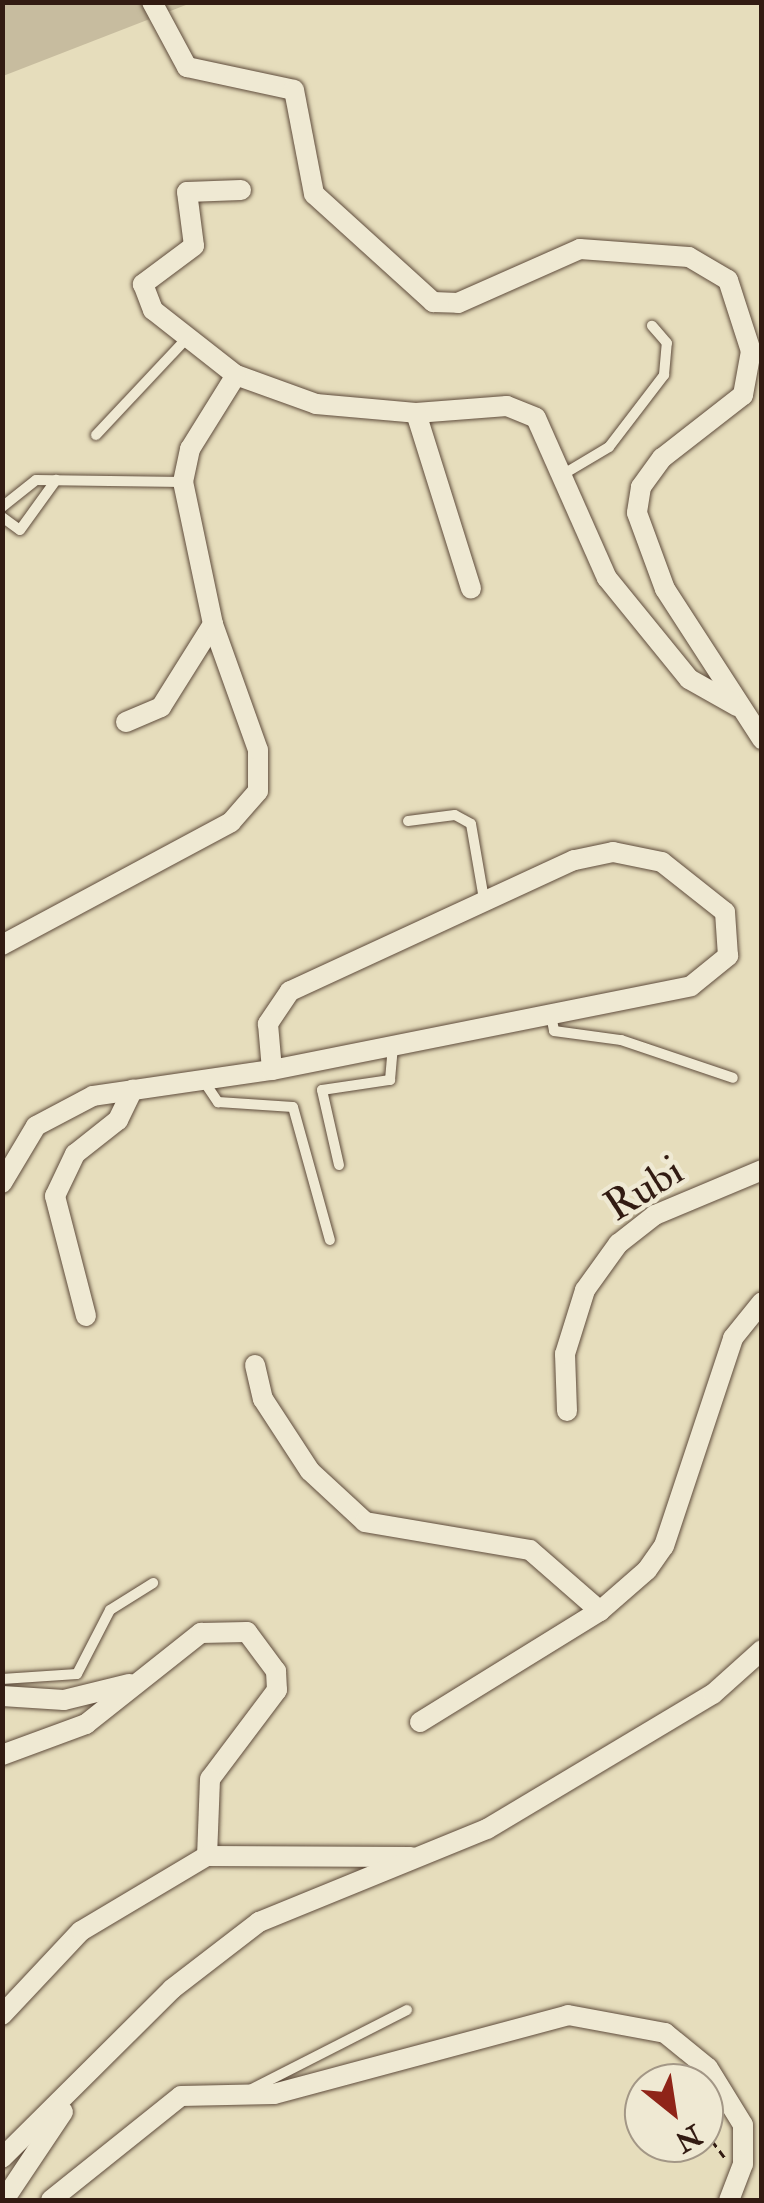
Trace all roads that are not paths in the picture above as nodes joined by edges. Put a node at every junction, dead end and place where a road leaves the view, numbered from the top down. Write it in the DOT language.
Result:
graph roads {
  1 [pos="152,2"];
  2 [pos="241,190"];
  3 [pos="652,326"];
  4 [pos="187,338"];
  5 [pos="236,375"];
  6 [pos="416,412"];
  7 [pos="96,434"];
  8 [pos="562,474"];
  9 [pos="56,480"];
  10 [pos="183,482"];
  11 [pos="2,507"];
  12 [pos="2,517"];
  13 [pos="472,589"];
  14 [pos="213,624"];
  15 [pos="737,706"];
  16 [pos="126,722"];
  17 [pos="762,739"];
  18 [pos="408,822"];
  19 [pos="484,899"];
  20 [pos="2,944"];
  21 [pos="552,1009"];
  22 [pos="393,1044"];
  23 [pos="272,1070"];
  24 [pos="732,1078"];
  25 [pos="202,1080"];
  26 [pos="132,1089"];
  27 [pos="339,1165"];
  28 [pos="762,1170"];
  29 [pos="2,1183"];
  30 [pos="330,1240"];
  31 [pos="762,1302"];
  32 [pos="86,1316"];
  33 [pos="255,1366"];
  34 [pos="567,1410"];
  35 [pos="153,1583"];
  36 [pos="600,1611"];
  37 [pos="762,1650"];
  38 [pos="2,1679"];
  39 [pos="141,1680"];
  40 [pos="2,1696"];
  41 [pos="420,1722"];
  42 [pos="2,1755"];
  43 [pos="208,1856"];
  44 [pos="428,1857"];
  45 [pos="407,2010"];
  46 [pos="2,2015"];
  47 [pos="77,2089"];
  48 [pos="242,2095"];
  49 [pos="2,2158"];
  50 [pos="4,2200"];
  51 [pos="51,2200"];
  52 [pos="729,2200"];
  1 -- 15 [label="street"];
  2 -- 4 [label="street"];
  3 -- 8 [label="lane"];
  4 -- 5 [label="street"];
  4 -- 7 [label="lane"];
  5 -- 6 [label="street"];
  5 -- 10 [label="street"];
  6 -- 8 [label="street"];
  6 -- 13 [label="street"];
  8 -- 15 [label="street"];
  9 -- 10 [label="lane"];
  9 -- 11 [label="lane"];
  9 -- 12 [label="lane"];
  10 -- 14 [label="street"];
  14 -- 16 [label="street"];
  14 -- 20 [label="street"];
  15 -- 17 [label="street"];
  18 -- 19 [label="lane"];
  19 -- 21 [label="street"];
  19 -- 23 [label="street"];
  21 -- 22 [label="street"];
  21 -- 24 [label="lane"];
  22 -- 23 [label="street"];
  22 -- 27 [label="lane"];
  23 -- 25 [label="street"];
  25 -- 26 [label="street"];
  25 -- 30 [label="lane"];
  26 -- 29 [label="street"];
  26 -- 32 [label="street"];
  28 -- 34 [label="street, Rubi"];
  31 -- 36 [label="street"];
  33 -- 36 [label="street"];
  35 -- 38 [label="lane"];
  36 -- 41 [label="street"];
  37 -- 44 [label="street"];
  39 -- 40 [label="street"];
  39 -- 42 [label="street"];
  39 -- 43 [label="street"];
  43 -- 44 [label="street"];
  43 -- 46 [label="street"];
  44 -- 47 [label="street"];
  45 -- 48 [label="lane"];
  47 -- 49 [label="street"];
  47 -- 50 [label="street"];
  48 -- 51 [label="street"];
  48 -- 52 [label="street"];
}
